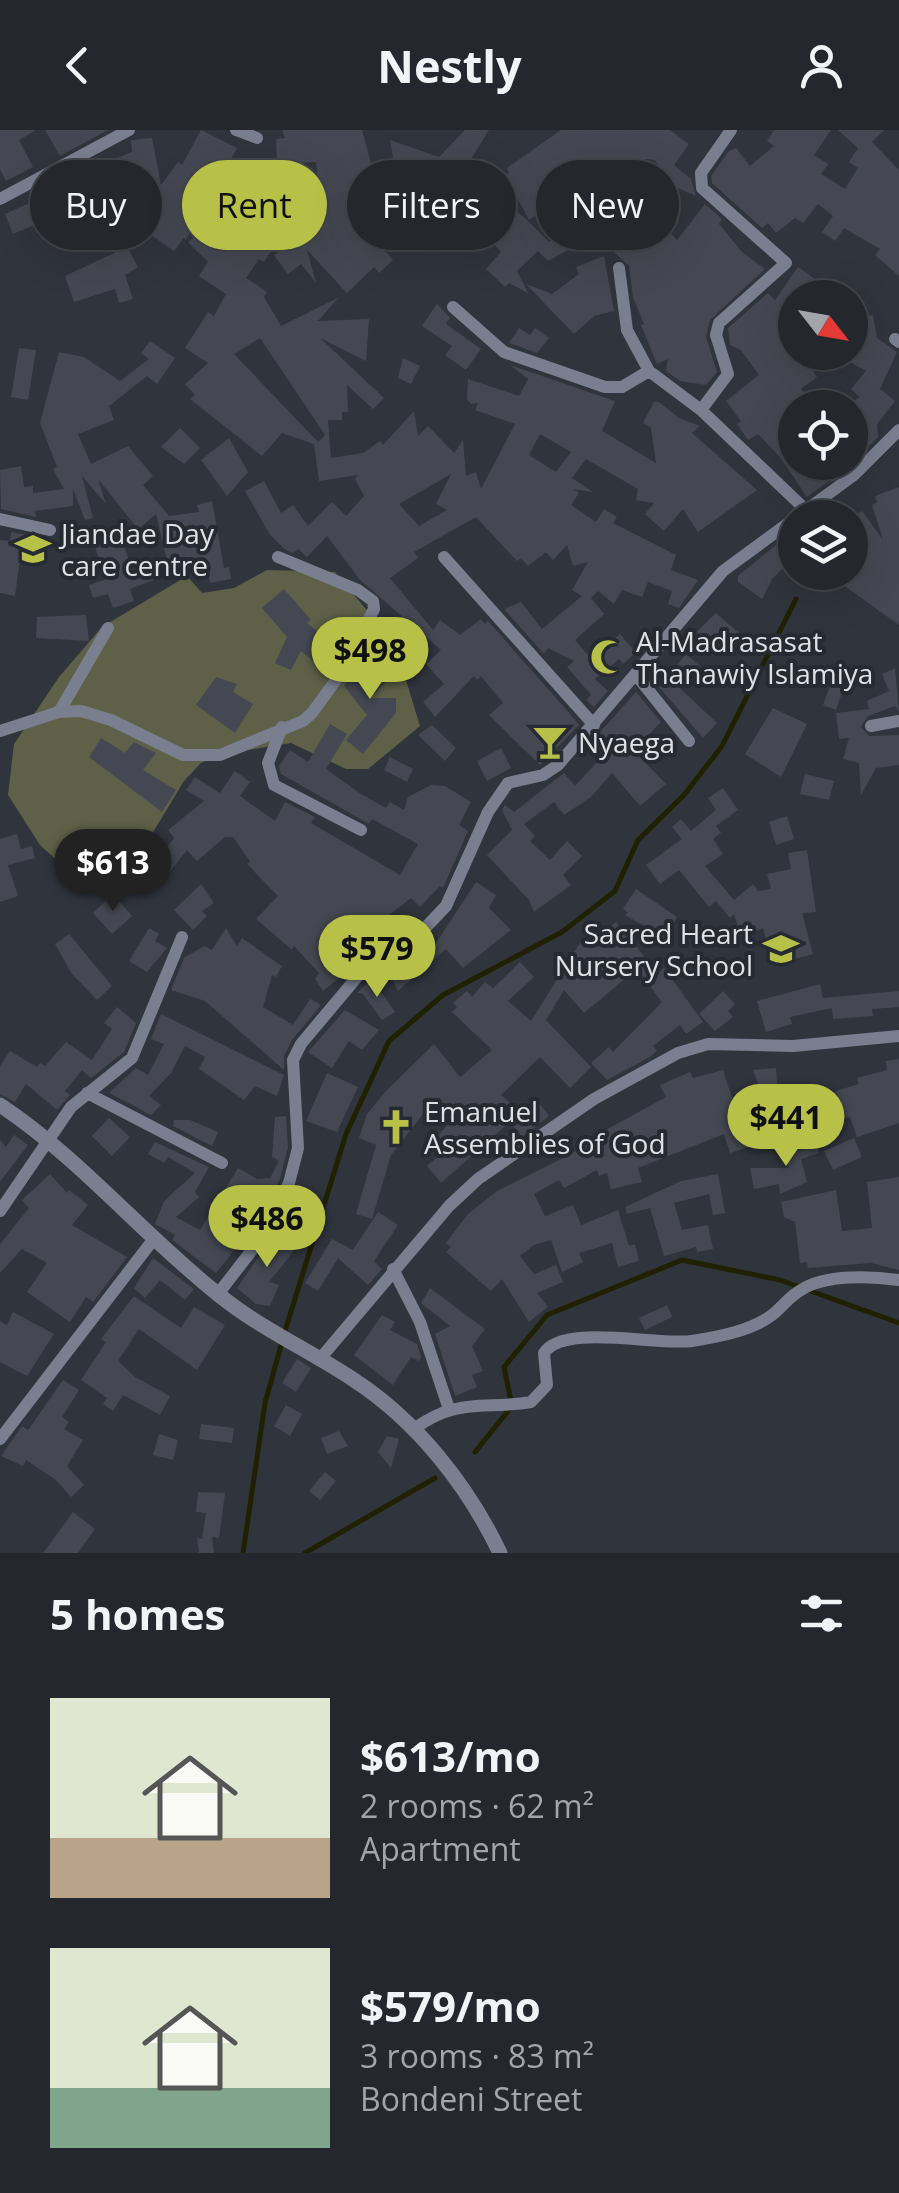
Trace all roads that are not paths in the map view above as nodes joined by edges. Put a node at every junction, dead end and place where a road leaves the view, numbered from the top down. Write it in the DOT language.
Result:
graph roads {
  1 [pos="129,130"];
  2 [pos="236,130"];
  3 [pos="731,130"];
  4 [pos="257,138"];
  5 [pos="0,198"];
  6 [pos="619,268"];
  7 [pos="453,307"];
  8 [pos="648,371"];
  9 [pos="701,410"];
  10 [pos="899,430"];
  11 [pos="796,500"];
  12 [pos="820,500"];
  13 [pos="0,519"];
  14 [pos="50,530"];
  15 [pos="778,531"];
  16 [pos="444,556"];
  17 [pos="278,557"];
  18 [pos="108,628"];
  19 [pos="637,676"];
  20 [pos="58,712"];
  21 [pos="899,721"];
  22 [pos="594,725"];
  23 [pos="871,726"];
  24 [pos="282,727"];
  25 [pos="0,731"];
  26 [pos="689,741"];
  27 [pos="361,830"];
  28 [pos="182,937"];
  29 [pos="899,1036"];
  30 [pos="88,1093"];
  31 [pos="0,1105"];
  32 [pos="51,1139"];
  33 [pos="222,1163"];
  34 [pos="0,1211"];
  35 [pos="153,1240"];
  36 [pos="393,1268"];
  37 [pos="899,1280"];
  38 [pos="218,1294"];
  39 [pos="319,1360"];
  40 [pos="449,1409"];
  41 [pos="414,1429"];
  42 [pos="0,1439"];
  43 [pos="500,1553"];
  1 -- 5 [label="street"];
  2 -- 4 [label="street"];
  3 -- 9 [label="street"];
  6 -- 8 [label="street"];
  7 -- 8 [label="street"];
  8 -- 9 [label="street"];
  9 -- 11 [label="street"];
  10 -- 12 [label="street"];
  13 -- 14 [label="street"];
  15 -- 19 [label="street"];
  16 -- 22 [label="street"];
  17 -- 24 [label="street"];
  18 -- 20 [label="street"];
  19 -- 22 [label="street"];
  19 -- 26 [label="street"];
  20 -- 24 [label="street"];
  20 -- 25 [label="street"];
  21 -- 23 [label="street"];
  22 -- 38 [label="street"];
  24 -- 27 [label="street"];
  28 -- 30 [label="street"];
  29 -- 36 [label="street"];
  30 -- 32 [label="street"];
  30 -- 33 [label="street"];
  31 -- 32 [label="street"];
  32 -- 34 [label="street"];
  32 -- 35 [label="street"];
  35 -- 38 [label="street"];
  35 -- 42 [label="street"];
  36 -- 39 [label="street"];
  36 -- 40 [label="street"];
  37 -- 40 [label="street"];
  38 -- 39 [label="street"];
  39 -- 41 [label="street"];
  40 -- 41 [label="street"];
  41 -- 43 [label="street"];
}
